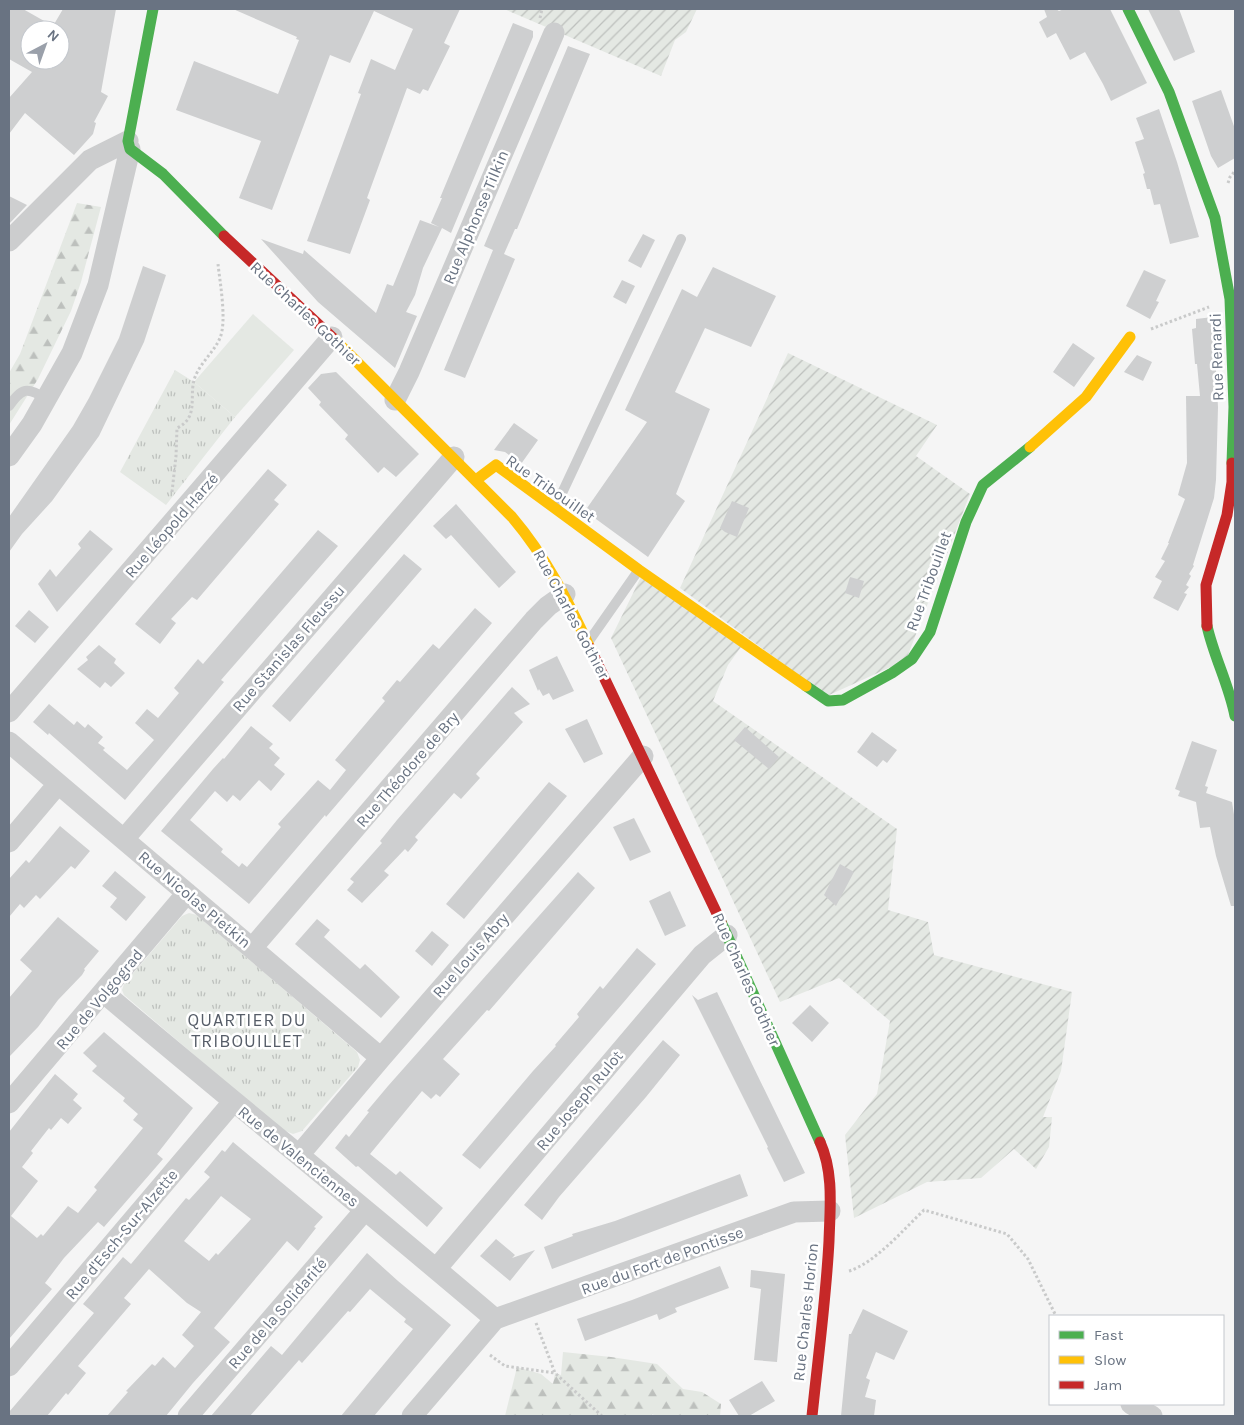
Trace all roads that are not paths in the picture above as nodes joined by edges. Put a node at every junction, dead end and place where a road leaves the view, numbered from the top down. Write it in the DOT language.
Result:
graph roads {
  1 [pos="153,9"];
  2 [pos="1128,9"];
  3 [pos="554,33"];
  4 [pos="129,145"];
  5 [pos="681,239"];
  6 [pos="9,241"];
  7 [pos="332,337"];
  8 [pos="1130,337"];
  9 [pos="46,399"];
  10 [pos="395,400"];
  11 [pos="9,406"];
  12 [pos="11,447"];
  13 [pos="454,457"];
  14 [pos="476,480"];
  15 [pos="554,508"];
  16 [pos="639,570"];
  17 [pos="565,594"];
  18 [pos="588,642"];
  19 [pos="9,712"];
  20 [pos="1235,716"];
  21 [pos="9,742"];
  22 [pos="642,756"];
  23 [pos="58,784"];
  24 [pos="124,839"];
  25 [pos="9,842"];
  26 [pos="187,893"];
  27 [pos="727,936"];
  28 [pos="252,948"];
  29 [pos="104,993"];
  30 [pos="381,1058"];
  31 [pos="233,1102"];
  32 [pos="9,1104"];
  33 [pos="299,1155"];
  34 [pos="365,1210"];
  35 [pos="830,1211"];
  36 [pos="436,1269"];
  37 [pos="495,1319"];
  38 [pos="9,1366"];
  39 [pos="1133,1405"];
  40 [pos="188,1416"];
  41 [pos="412,1416"];
  42 [pos="812,1416"];
  43 [pos="1152,1416"];
  1 -- 4 [label="street"];
  2 -- 20 [label="street, Rue Renardi"];
  3 -- 10 [label="street, Rue Alphonse Tilkin"];
  4 -- 6 [label="street"];
  4 -- 7 [label="street, Rue Charles Gothier"];
  4 -- 9 [label="street"];
  5 -- 15 [label="lane"];
  7 -- 10 [label="street, Rue Charles Gothier"];
  7 -- 19 [label="street, Rue Léopold Harzé"];
  8 -- 16 [label="street, Rue Tribouillet"];
  9 -- 11 [label="lane"];
  9 -- 12 [label="street"];
  10 -- 13 [label="street, Rue Charles Gothier"];
  13 -- 14 [label="street, Rue Charles Gothier"];
  13 -- 24 [label="street, Rue Stanislas Fleussu"];
  14 -- 15 [label="street, Rue Tribouillet"];
  14 -- 17 [label="street, Rue Charles Gothier"];
  15 -- 16 [label="street, Rue Tribouillet"];
  16 -- 18 [label="lane"];
  17 -- 18 [label="street, Rue Charles Gothier"];
  17 -- 28 [label="street, Rue Théodore de Bry"];
  18 -- 22 [label="street, Rue Charles Gothier"];
  21 -- 23 [label="street, Rue Nicolas Pietkin"];
  22 -- 27 [label="street, Rue Charles Gothier"];
  22 -- 30 [label="street, Rue Louis Abry"];
  23 -- 24 [label="street, Rue Nicolas Pietkin"];
  23 -- 25 [label="street"];
  24 -- 26 [label="street, Rue Nicolas Pietkin"];
  26 -- 28 [label="street, Rue Nicolas Pietkin"];
  26 -- 29 [label="street, Rue de Volgograd"];
  27 -- 35 [label="street, Rue Charles Gothier"];
  27 -- 36 [label="street, Rue Joseph Rulot"];
  28 -- 30 [label="street, Rue Nicolas Pietkin"];
  29 -- 31 [label="street, Rue de Valenciennes"];
  29 -- 32 [label="street, Rue de Volgograd"];
  30 -- 33 [label="street, Rue Louis Abry"];
  31 -- 33 [label="street, Rue de Valenciennes"];
  31 -- 38 [label="street, Rue d'Esch-Sur-Alzette"];
  33 -- 34 [label="street, Rue de Valenciennes"];
  34 -- 36 [label="street, Rue de Valenciennes"];
  34 -- 40 [label="street, Rue de la Solidarité"];
  35 -- 37 [label="street, Rue du Fort de Pontisse"];
  35 -- 42 [label="street, Rue Charles Horion"];
  36 -- 37 [label="street, Rue de Valenciennes"];
  37 -- 41 [label="street"];
  39 -- 43 [label="street"];
}
